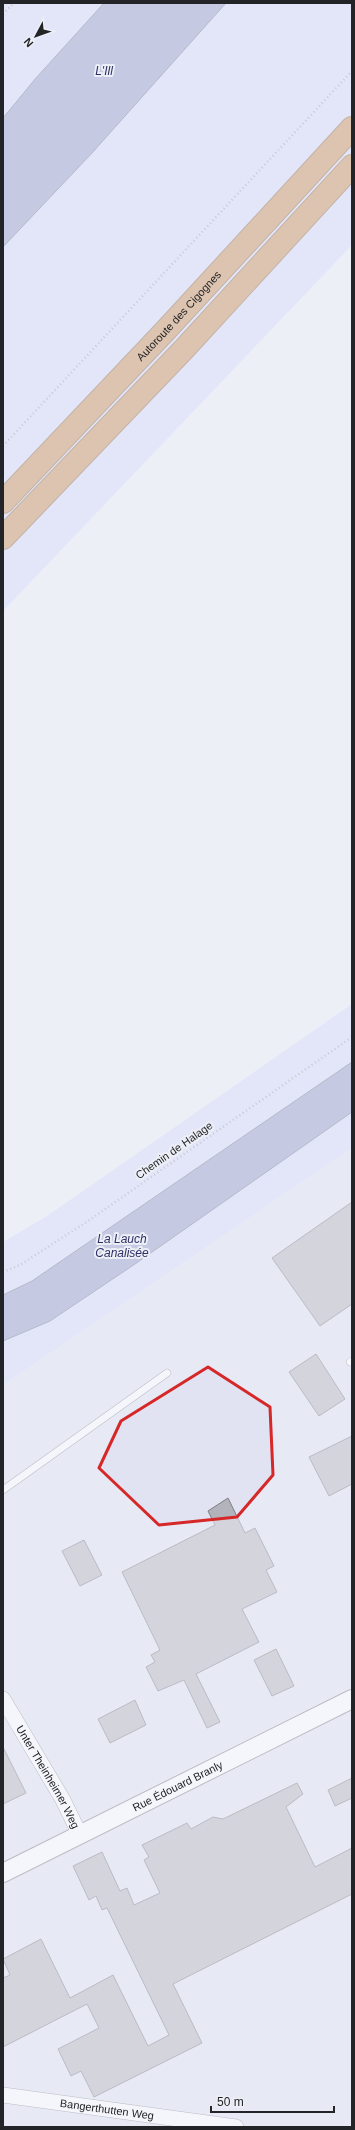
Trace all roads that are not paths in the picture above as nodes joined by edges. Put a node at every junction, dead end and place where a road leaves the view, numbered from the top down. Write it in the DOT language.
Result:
graph roads {
  1 [pos="352,128"];
  2 [pos="352,166"];
  3 [pos="3,502"];
  4 [pos="3,538"];
  5 [pos="167,1373"];
  6 [pos="3,1490"];
  7 [pos="3,1699"];
  8 [pos="352,1699"];
  9 [pos="80,1835"];
  10 [pos="3,1873"];
  11 [pos="3,2095"];
  12 [pos="236,2127"];
  1 -- 3 [label="highway, Autoroute des Cigognes"];
  2 -- 4 [label="highway"];
  5 -- 6 [label="lane"];
  7 -- 9 [label="street, Unter Theinheimer Weg"];
  8 -- 9 [label="street, Rue Édouard Branly"];
  9 -- 10 [label="street, Rue Édouard Branly"];
  11 -- 12 [label="street, Bangerthutten Weg"];
}
